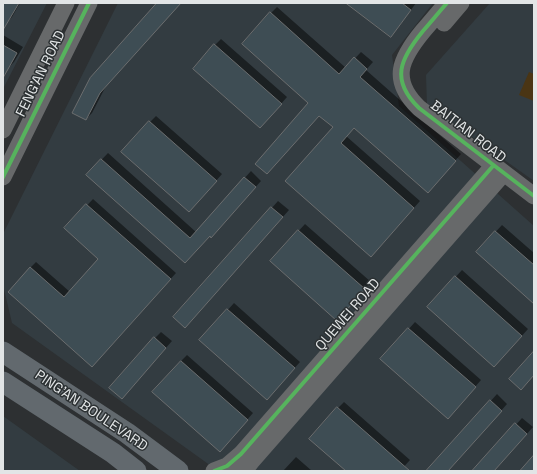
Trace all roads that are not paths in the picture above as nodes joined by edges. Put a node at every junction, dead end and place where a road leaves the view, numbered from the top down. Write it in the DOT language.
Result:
graph roads {
  1 [pos="66,3"];
  2 [pos="89,3"];
  3 [pos="447,3"];
  4 [pos="461,3"];
  5 [pos="401,77"];
  6 [pos="3,130"];
  7 [pos="499,172"];
  8 [pos="3,176"];
  9 [pos="534,196"];
  10 [pos="534,209"];
  11 [pos="3,341"];
  12 [pos="3,352"];
  13 [pos="26,367"];
  14 [pos="3,382"];
  15 [pos="180,470"];
  16 [pos="136,471"];
  17 [pos="214,471"];
  18 [pos="244,471"];
  1 -- 6 [label="street, FENG’AN ROAD"];
  2 -- 8 [label="street, FENG’AN ROAD"];
  3 -- 5 [label="street"];
  4 -- 5 [label="street"];
  5 -- 7 [label="street, BAITIAN ROAD"];
  7 -- 9 [label="street, BAITIAN ROAD"];
  7 -- 10 [label="street, BAITIAN ROAD"];
  7 -- 17 [label="street, QUEWEI ROAD"];
  7 -- 18 [label="street, QUEWEI ROAD"];
  11 -- 13 [label="street"];
  12 -- 13 [label="main road, PING'AN BOULEVARD"];
  13 -- 15 [label="main road, PING'AN BOULEVARD"];
  14 -- 16 [label="main road, PING'AN BOULEVARD"];
}
